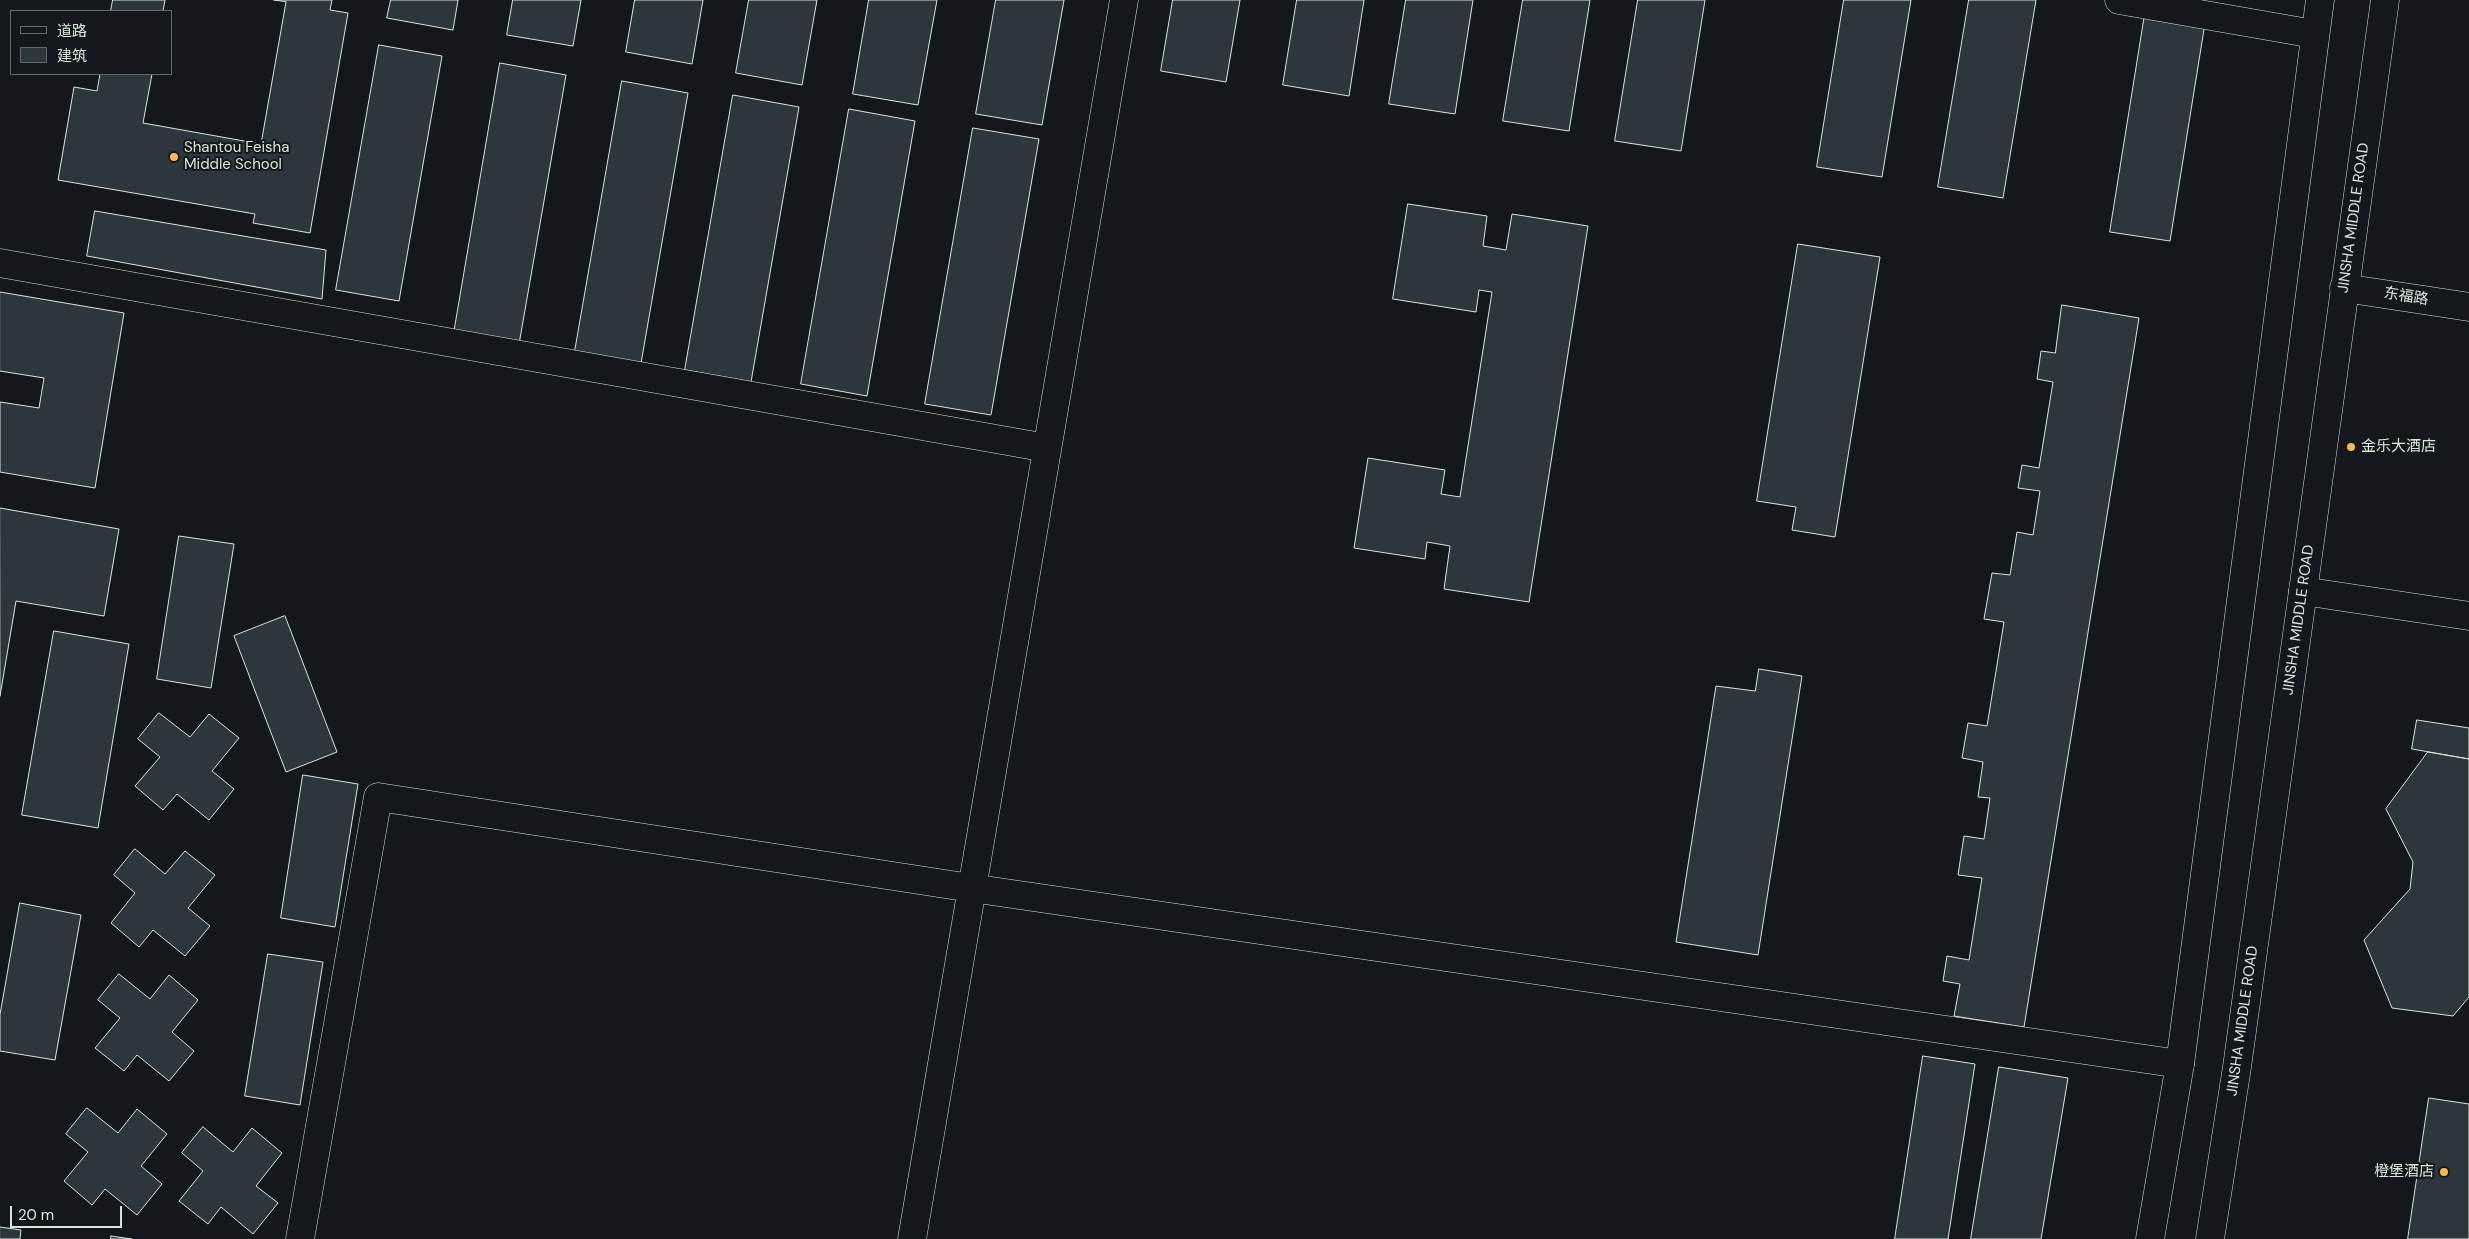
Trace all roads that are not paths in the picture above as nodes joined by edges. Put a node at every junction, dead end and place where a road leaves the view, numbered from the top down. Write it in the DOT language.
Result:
graph roads {
  1 [pos="1124,0"];
  2 [pos="2119,0"];
  3 [pos="2320,0"];
  4 [pos="2385,0"];
  5 [pos="2314,34"];
  6 [pos="0,264"];
  7 [pos="2344,288"];
  8 [pos="2469,307"];
  9 [pos="1047,448"];
  10 [pos="2302,591"];
  11 [pos="2469,616"];
  12 [pos="971,888"];
  13 [pos="2180,1064"];
  14 [pos="300,1239"];
  15 [pos="912,1239"];
  16 [pos="2150,1239"];
  17 [pos="2210,1239"];
  1 -- 9 [label="street"];
  2 -- 5 [label="street"];
  3 -- 5 [label="street"];
  4 -- 7 [label="street, JINSHA MIDDLE ROAD"];
  5 -- 13 [label="street"];
  6 -- 9 [label="street"];
  7 -- 8 [label="street, 东福路"];
  7 -- 10 [label="street, JINSHA MIDDLE ROAD"];
  9 -- 12 [label="street"];
  10 -- 11 [label="street"];
  10 -- 17 [label="street, JINSHA MIDDLE ROAD"];
  12 -- 13 [label="street"];
  12 -- 14 [label="street"];
  12 -- 15 [label="street"];
  13 -- 16 [label="street"];
}
